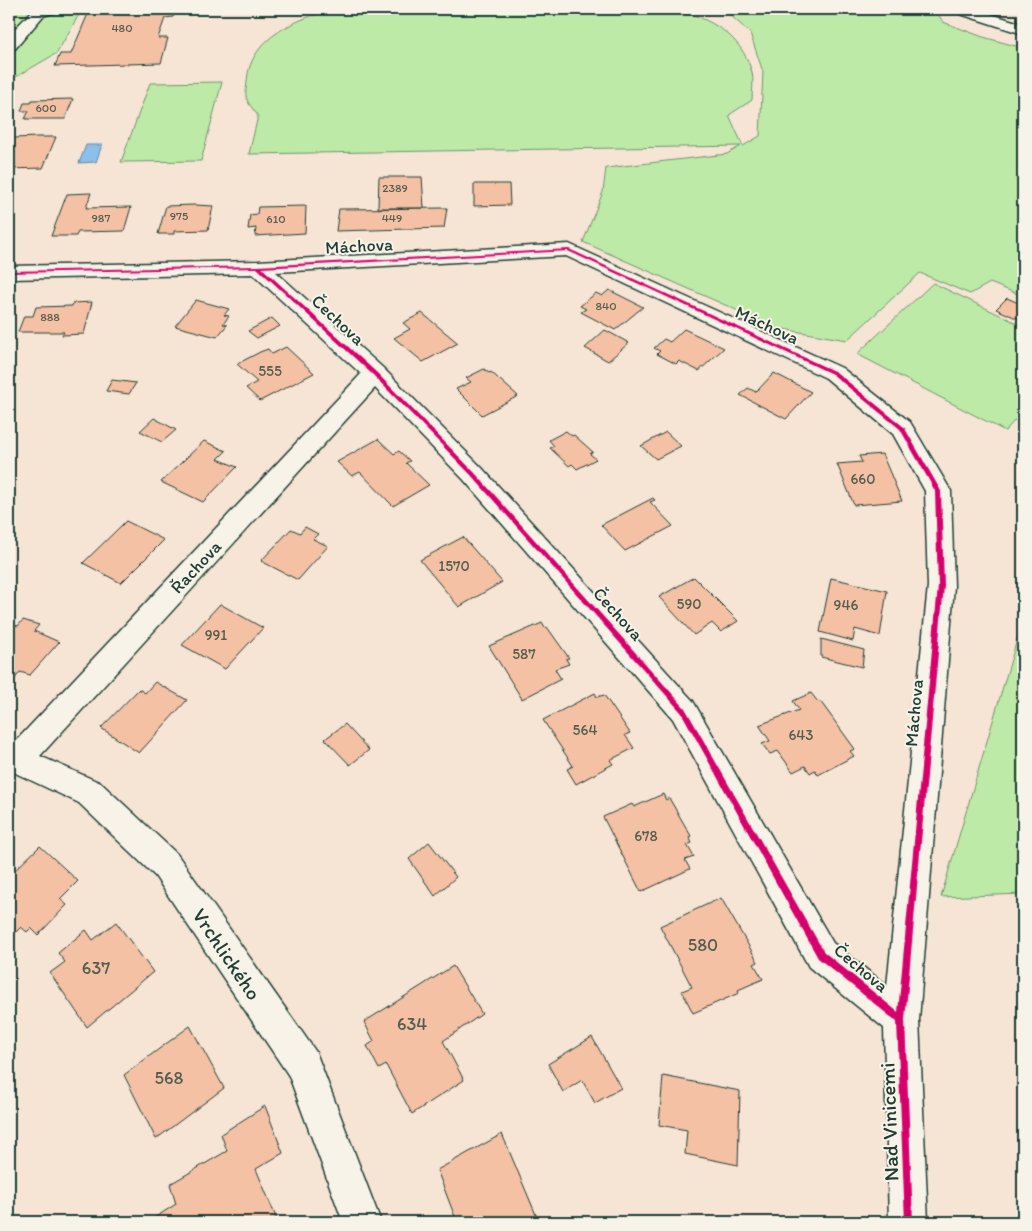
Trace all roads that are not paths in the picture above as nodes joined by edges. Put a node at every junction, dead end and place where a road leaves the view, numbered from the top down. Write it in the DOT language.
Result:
graph roads {
  1 [pos="50,9"];
  2 [pos="960,9"];
  3 [pos="1023,29"];
  4 [pos="9,44"];
  5 [pos="258,267"];
  6 [pos="9,272"];
  7 [pos="374,374"];
  8 [pos="13,758"];
  9 [pos="901,1020"];
  10 [pos="362,1222"];
  11 [pos="910,1222"];
  1 -- 4 [label="street"];
  2 -- 3 [label="street"];
  5 -- 6 [label="street, Máchova"];
  5 -- 7 [label="street, Čechova"];
  5 -- 9 [label="street, Máchova"];
  7 -- 8 [label="street, Řachova"];
  7 -- 9 [label="street, Čechova"];
  8 -- 10 [label="street, Vrchlického"];
  9 -- 11 [label="street, Nad Vinicemi"];
}
